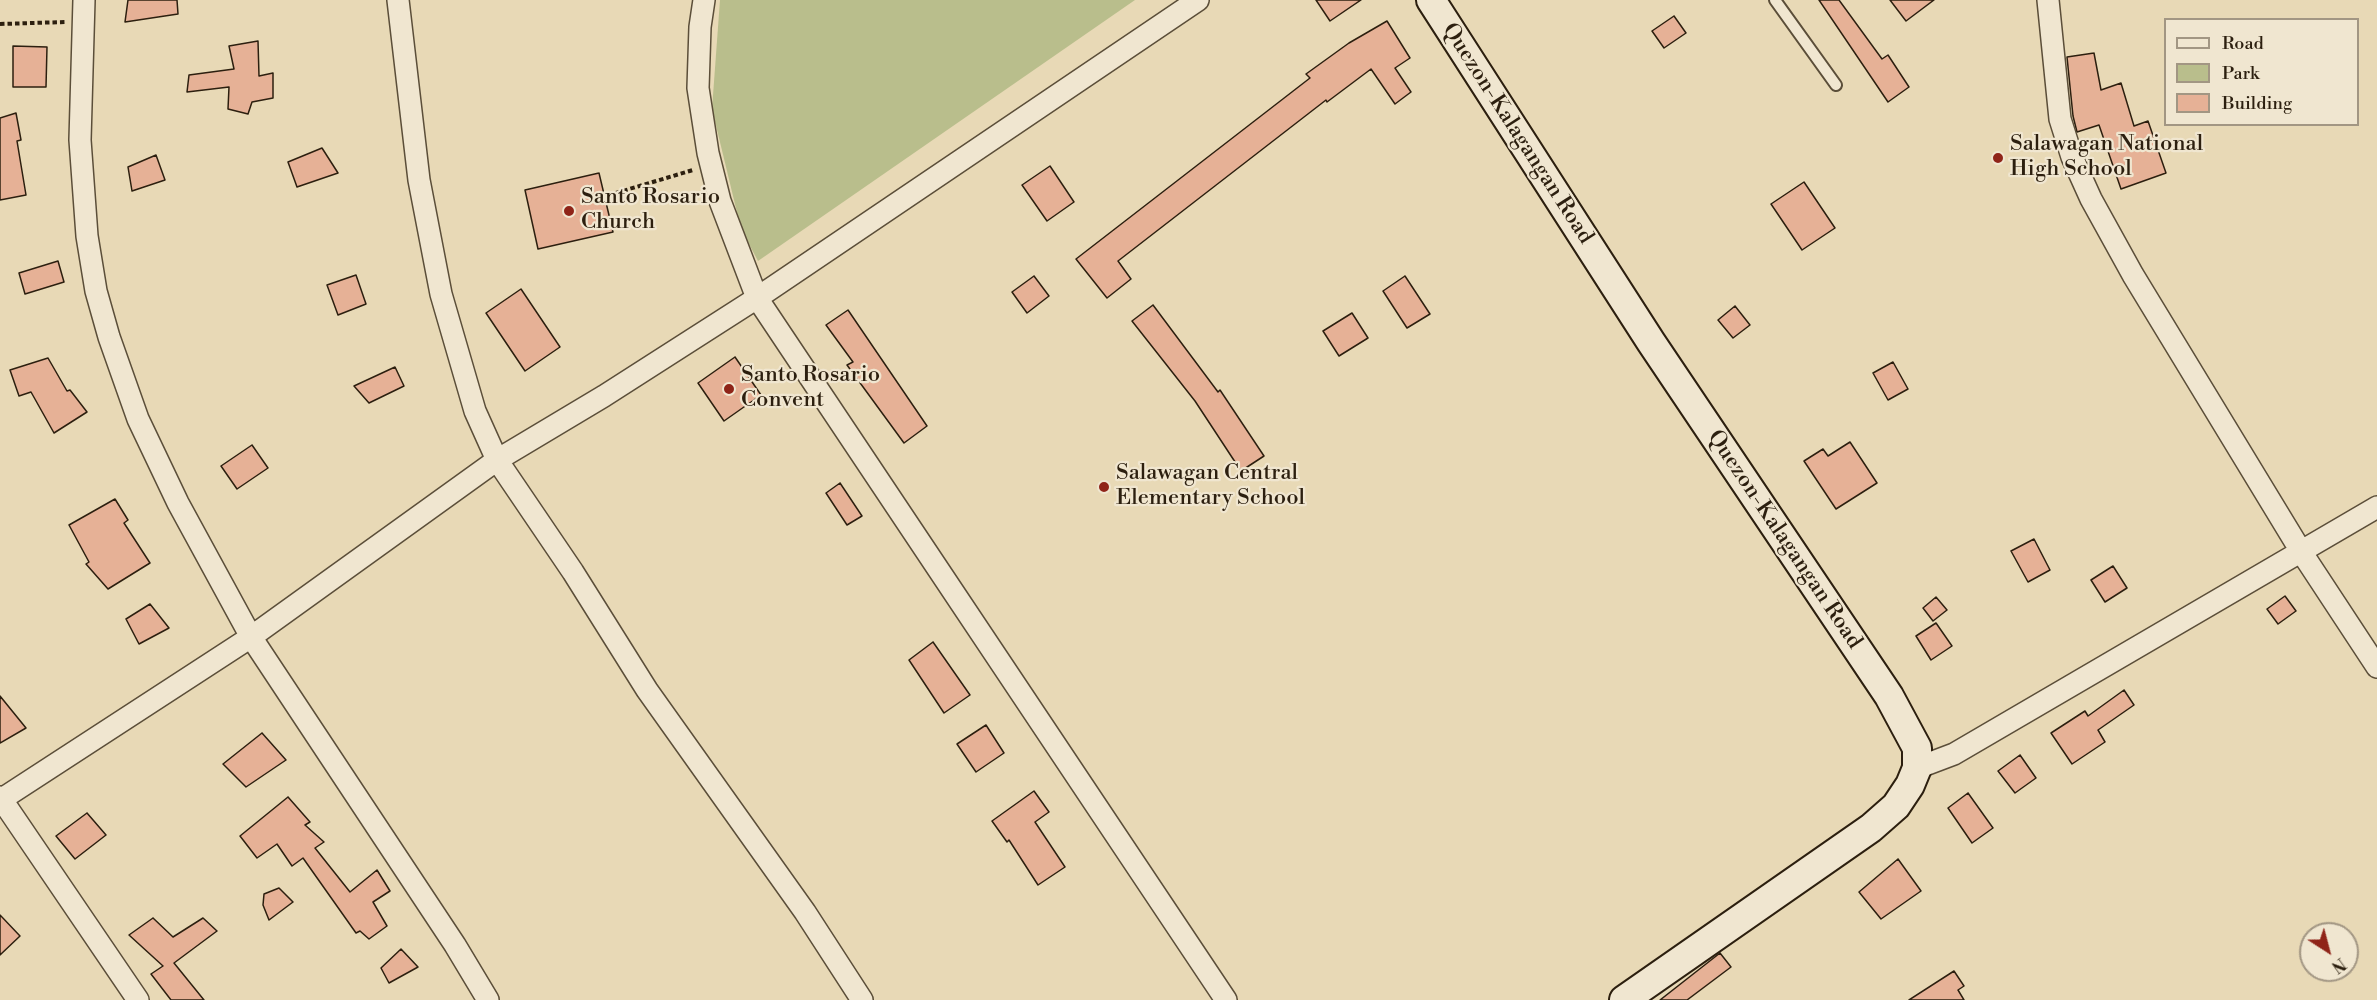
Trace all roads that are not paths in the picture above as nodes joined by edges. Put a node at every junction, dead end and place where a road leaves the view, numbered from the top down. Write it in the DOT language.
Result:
graph roads {
  1 [pos="84,0"];
  2 [pos="399,0"];
  3 [pos="704,0"];
  4 [pos="1198,0"];
  5 [pos="1431,0"];
  6 [pos="1775,0"];
  7 [pos="2048,0"];
  8 [pos="1836,85"];
  9 [pos="757,298"];
  10 [pos="497,460"];
  11 [pos="2377,507"];
  12 [pos="2302,553"];
  13 [pos="251,637"];
  14 [pos="2377,667"];
  15 [pos="1917,768"];
  16 [pos="1,798"];
  17 [pos="138,1000"];
  18 [pos="488,1000"];
  19 [pos="862,1000"];
  20 [pos="1226,1000"];
  21 [pos="1624,1000"];
  1 -- 13 [label="street"];
  2 -- 10 [label="street"];
  3 -- 9 [label="street"];
  4 -- 9 [label="street"];
  5 -- 15 [label="main road, Quezon-Kalagangan Road"];
  6 -- 8 [label="lane"];
  7 -- 12 [label="street"];
  9 -- 10 [label="street"];
  9 -- 20 [label="street"];
  10 -- 13 [label="street"];
  10 -- 19 [label="street"];
  11 -- 12 [label="street"];
  12 -- 14 [label="street"];
  12 -- 15 [label="street"];
  13 -- 16 [label="street"];
  13 -- 18 [label="street"];
  15 -- 21 [label="main road"];
  16 -- 17 [label="street"];
}
